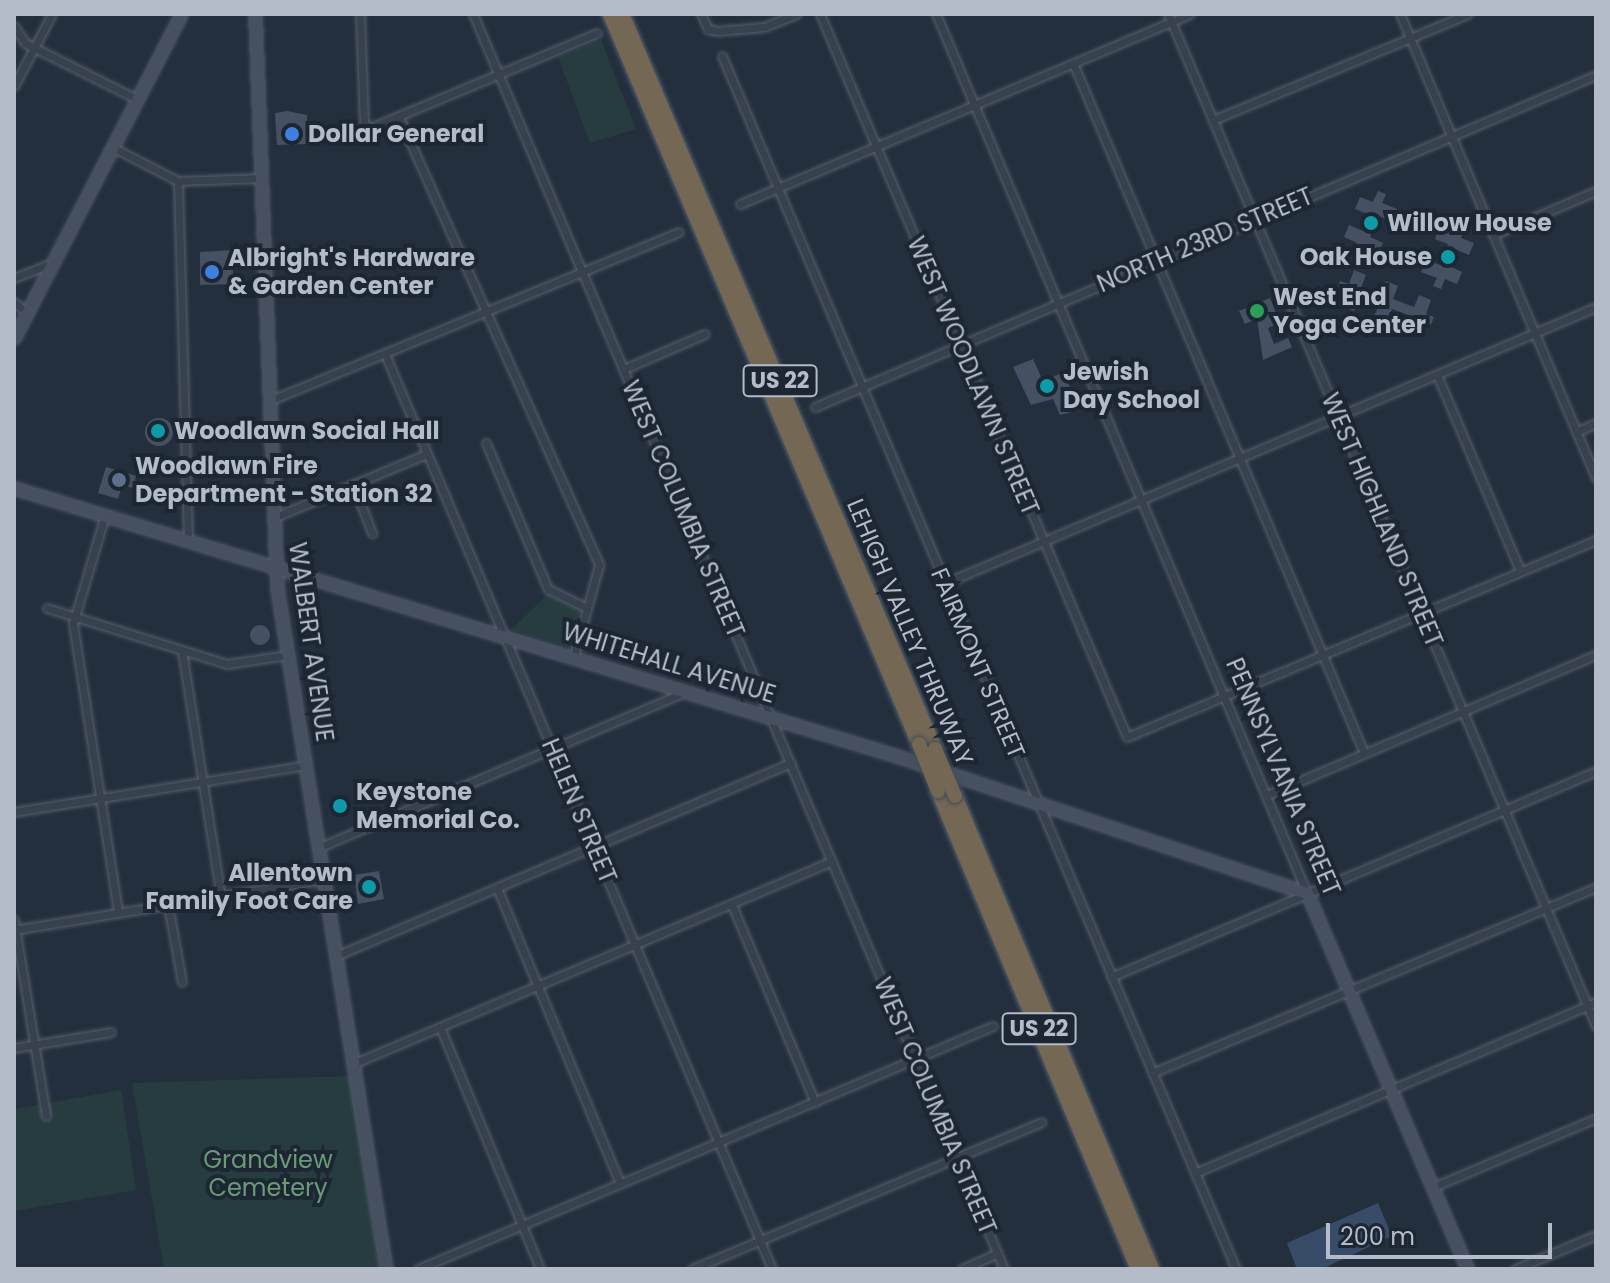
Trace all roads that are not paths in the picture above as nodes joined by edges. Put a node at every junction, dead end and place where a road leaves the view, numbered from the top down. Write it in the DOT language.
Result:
graph roads {
  1 [pos="52,14"];
  2 [pos="181,14"];
  3 [pos="255,14"];
  4 [pos="360,14"];
  5 [pos="473,14"];
  6 [pos="610,14"];
  7 [pos="622,14"];
  8 [pos="701,14"];
  9 [pos="797,14"];
  10 [pos="820,14"];
  11 [pos="936,14"];
  12 [pos="1190,14"];
  13 [pos="1400,14"];
  14 [pos="1468,14"];
  15 [pos="1170,18"];
  16 [pos="14,26"];
  17 [pos="597,33"];
  18 [pos="1411,38"];
  19 [pos="25,43"];
  20 [pos="14,48"];
  21 [pos="33,48"];
  22 [pos="722,56"];
  23 [pos="1073,63"];
  24 [pos="497,74"];
  25 [pos="1596,75"];
  26 [pos="14,86"];
  27 [pos="135,98"];
  28 [pos="975,106"];
  29 [pos="399,117"];
  30 [pos="1213,120"];
  31 [pos="1452,136"];
  32 [pos="110,146"];
  33 [pos="876,147"];
  34 [pos="261,178"];
  35 [pos="178,181"];
  36 [pos="778,188"];
  37 [pos="1596,191"];
  38 [pos="740,204"];
  39 [pos="1255,219"];
  40 [pos="679,232"];
  41 [pos="1493,235"];
  42 [pos="1156,260"];
  43 [pos="52,263"];
  44 [pos="582,271"];
  45 [pos="14,278"];
  46 [pos="14,302"];
  47 [pos="1058,302"];
  48 [pos="1596,307"];
  49 [pos="484,312"];
  50 [pos="27,313"];
  51 [pos="1535,333"];
  52 [pos="705,334"];
  53 [pos="14,338"];
  54 [pos="959,343"];
  55 [pos="385,354"];
  56 [pos="624,369"];
  57 [pos="1437,375"];
  58 [pos="861,386"];
  59 [pos="269,401"];
  60 [pos="815,407"];
  61 [pos="1339,416"];
  62 [pos="1596,423"];
  63 [pos="1576,432"];
  64 [pos="486,443"];
  65 [pos="426,454"];
  66 [pos="1239,457"];
  67 [pos="1596,478"];
  68 [pos="353,484"];
  69 [pos="14,488"];
  70 [pos="1142,499"];
  71 [pos="105,515"];
  72 [pos="273,518"];
  73 [pos="372,533"];
  74 [pos="188,540"];
  75 [pos="1043,540"];
  76 [pos="1596,540"];
  77 [pos="275,567"];
  78 [pos="1520,571"];
  79 [pos="945,583"];
  80 [pos="47,608"];
  81 [pos="587,608"];
  82 [pos="1421,612"];
  83 [pos="74,617"];
  84 [pos="503,635"];
  85 [pos="182,651"];
  86 [pos="287,655"];
  87 [pos="1596,655"];
  88 [pos="574,656"];
  89 [pos="1323,656"];
  90 [pos="688,691"];
  91 [pos="1225,695"];
  92 [pos="1463,711"];
  93 [pos="772,717"];
  94 [pos="553,750"];
  95 [pos="1364,753"];
  96 [pos="791,763"];
  97 [pos="306,765"];
  98 [pos="1596,771"];
  99 [pos="202,781"];
  100 [pos="1267,795"];
  101 [pos="99,797"];
  102 [pos="1035,799"];
  103 [pos="1505,809"];
  104 [pos="14,812"];
  105 [pos="320,847"];
  106 [pos="594,847"];
  107 [pos="832,861"];
  108 [pos="325,879"];
  109 [pos="1596,887"];
  110 [pos="497,888"];
  111 [pos="1307,893"];
  112 [pos="221,897"];
  113 [pos="168,905"];
  114 [pos="732,905"];
  115 [pos="1547,907"];
  116 [pos="118,912"];
  117 [pos="14,920"];
  118 [pos="15,930"];
  119 [pos="636,944"];
  120 [pos="338,955"];
  121 [pos="1111,977"];
  122 [pos="182,982"];
  123 [pos="537,986"];
  124 [pos="1349,991"];
  125 [pos="1592,1004"];
  126 [pos="993,1026"];
  127 [pos="1596,1026"];
  128 [pos="440,1027"];
  129 [pos="111,1032"];
  130 [pos="35,1045"];
  131 [pos="14,1048"];
  132 [pos="916,1059"];
  133 [pos="355,1063"];
  134 [pos="1152,1073"];
  135 [pos="1392,1090"];
  136 [pos="815,1102"];
  137 [pos="46,1115"];
  138 [pos="1596,1118"];
  139 [pos="1041,1122"];
  140 [pos="719,1142"];
  141 [pos="955,1156"];
  142 [pos="1195,1173"];
  143 [pos="620,1183"];
  144 [pos="1433,1187"];
  145 [pos="522,1225"];
  146 [pos="1596,1235"];
  147 [pos="760,1240"];
  148 [pos="998,1253"];
  149 [pos="386,1269"];
  150 [pos="418,1269"];
  151 [pos="540,1269"];
  152 [pos="692,1269"];
  153 [pos="772,1269"];
  154 [pos="962,1269"];
  155 [pos="1004,1269"];
  156 [pos="1138,1269"];
  157 [pos="1152,1269"];
  158 [pos="1236,1269"];
  159 [pos="1467,1269"];
  160 [pos="1515,1269"];
  1 -- 21 [label="street"];
  2 -- 27 [label="street"];
  3 -- 34 [label="street, WALBERT AVENUE"];
  4 -- 29 [label="street"];
  5 -- 24 [label="street, WEST COLUMBIA STREET"];
  6 -- 156 [label="highway, LEHIGH VALLEY THRUWAY / US 22, bridge"];
  7 -- 157 [label="highway, LEHIGH VALLEY THRUWAY / US 22, bridge"];
  8 -- 9 [label="street"];
  10 -- 33 [label="street, WEST WOODLAWN STREET"];
  11 -- 28 [label="street, PENNSYLVANIA STREET"];
  12 -- 15 [label="street"];
  13 -- 18 [label="street"];
  14 -- 18 [label="street"];
  15 -- 23 [label="street"];
  15 -- 30 [label="street, WEST HIGHLAND STREET"];
  16 -- 19 [label="street"];
  17 -- 24 [label="street"];
  18 -- 30 [label="street"];
  18 -- 31 [label="street"];
  19 -- 20 [label="street"];
  19 -- 21 [label="street"];
  21 -- 26 [label="street"];
  21 -- 27 [label="street"];
  22 -- 36 [label="street, FAIRMONT STREET"];
  23 -- 28 [label="street"];
  23 -- 42 [label="street"];
  24 -- 29 [label="street"];
  24 -- 44 [label="street, WEST COLUMBIA STREET"];
  25 -- 31 [label="street, NORTH 23RD STREET"];
  27 -- 32 [label="street"];
  28 -- 33 [label="street"];
  28 -- 47 [label="street, PENNSYLVANIA STREET"];
  29 -- 49 [label="street"];
  30 -- 39 [label="street, WEST HIGHLAND STREET"];
  31 -- 39 [label="street, NORTH 23RD STREET"];
  31 -- 41 [label="street"];
  32 -- 35 [label="street"];
  32 -- 43 [label="street"];
  33 -- 36 [label="street"];
  33 -- 54 [label="street, WEST WOODLAWN STREET"];
  34 -- 35 [label="street"];
  34 -- 59 [label="street, WALBERT AVENUE"];
  35 -- 74 [label="street"];
  36 -- 38 [label="street"];
  36 -- 58 [label="street, FAIRMONT STREET"];
  37 -- 41 [label="street"];
  39 -- 42 [label="street, NORTH 23RD STREET"];
  39 -- 61 [label="street, WEST HIGHLAND STREET"];
  40 -- 44 [label="street"];
  41 -- 51 [label="street"];
  42 -- 47 [label="street, NORTH 23RD STREET"];
  42 -- 66 [label="street"];
  43 -- 45 [label="street"];
  43 -- 50 [label="street"];
  44 -- 49 [label="street"];
  44 -- 56 [label="street, WEST COLUMBIA STREET"];
  46 -- 50 [label="street"];
  47 -- 54 [label="street, NORTH 23RD STREET"];
  47 -- 70 [label="street, PENNSYLVANIA STREET"];
  48 -- 51 [label="street"];
  49 -- 55 [label="street"];
  49 -- 81 [label="street"];
  50 -- 53 [label="street"];
  51 -- 57 [label="street"];
  51 -- 63 [label="street"];
  52 -- 56 [label="street"];
  54 -- 58 [label="street, NORTH 23RD STREET"];
  54 -- 75 [label="street, WEST WOODLAWN STREET"];
  55 -- 59 [label="street"];
  55 -- 65 [label="street, HELEN STREET"];
  56 -- 93 [label="street, WEST COLUMBIA STREET"];
  57 -- 61 [label="street"];
  57 -- 78 [label="street"];
  58 -- 60 [label="street, NORTH 23RD STREET"];
  58 -- 79 [label="street, FAIRMONT STREET"];
  59 -- 72 [label="street, WALBERT AVENUE"];
  61 -- 66 [label="street"];
  61 -- 82 [label="street, WEST HIGHLAND STREET"];
  62 -- 63 [label="street"];
  63 -- 67 [label="street"];
  64 -- 81 [label="street"];
  65 -- 68 [label="street"];
  65 -- 84 [label="street, HELEN STREET"];
  66 -- 70 [label="street"];
  66 -- 89 [label="street"];
  68 -- 72 [label="street"];
  68 -- 73 [label="street"];
  69 -- 71 [label="street, WHITEHALL AVENUE"];
  70 -- 75 [label="street"];
  70 -- 91 [label="street, PENNSYLVANIA STREET"];
  71 -- 74 [label="street, WHITEHALL AVENUE"];
  71 -- 83 [label="street"];
  72 -- 77 [label="street, WALBERT AVENUE"];
  74 -- 77 [label="street, WHITEHALL AVENUE"];
  75 -- 79 [label="street"];
  75 -- 91 [label="street, WEST WOODLAWN STREET"];
  76 -- 78 [label="street"];
  77 -- 84 [label="street, WHITEHALL AVENUE"];
  77 -- 86 [label="street, WALBERT AVENUE"];
  78 -- 82 [label="street"];
  79 -- 102 [label="street, FAIRMONT STREET"];
  80 -- 83 [label="street"];
  81 -- 88 [label="street"];
  82 -- 89 [label="street"];
  82 -- 92 [label="street, WEST HIGHLAND STREET"];
  83 -- 85 [label="street"];
  83 -- 101 [label="street"];
  84 -- 88 [label="street, WHITEHALL AVENUE"];
  84 -- 94 [label="street, HELEN STREET"];
  85 -- 86 [label="street"];
  85 -- 99 [label="street"];
  86 -- 97 [label="street, WALBERT AVENUE"];
  87 -- 92 [label="street"];
  88 -- 90 [label="street, WHITEHALL AVENUE"];
  89 -- 91 [label="street"];
  89 -- 95 [label="street"];
  90 -- 93 [label="street, WHITEHALL AVENUE"];
  90 -- 94 [label="street"];
  91 -- 100 [label="street, PENNSYLVANIA STREET"];
  92 -- 95 [label="street"];
  92 -- 103 [label="street, WEST HIGHLAND STREET"];
  93 -- 96 [label="street, WEST COLUMBIA STREET"];
  93 -- 102 [label="street, WHITEHALL AVENUE"];
  94 -- 105 [label="street"];
  94 -- 106 [label="street, HELEN STREET"];
  95 -- 100 [label="street"];
  96 -- 106 [label="street"];
  96 -- 107 [label="street, WEST COLUMBIA STREET"];
  97 -- 99 [label="street"];
  97 -- 105 [label="street, WALBERT AVENUE"];
  98 -- 103 [label="street"];
  99 -- 101 [label="street"];
  99 -- 112 [label="street"];
  100 -- 111 [label="street, PENNSYLVANIA STREET"];
  101 -- 104 [label="street"];
  101 -- 116 [label="street"];
  102 -- 111 [label="street, WHITEHALL AVENUE"];
  102 -- 121 [label="street, FAIRMONT STREET"];
  103 -- 111 [label="street"];
  103 -- 115 [label="street, WEST HIGHLAND STREET"];
  105 -- 108 [label="street, WALBERT AVENUE"];
  106 -- 110 [label="street"];
  106 -- 119 [label="street, HELEN STREET"];
  107 -- 114 [label="street"];
  107 -- 132 [label="street, WEST COLUMBIA STREET"];
  108 -- 112 [label="street"];
  108 -- 120 [label="street, WALBERT AVENUE"];
  109 -- 115 [label="street"];
  110 -- 120 [label="street"];
  110 -- 123 [label="street"];
  111 -- 121 [label="street"];
  111 -- 124 [label="street, PENNSYLVANIA STREET"];
  112 -- 113 [label="street"];
  113 -- 116 [label="street"];
  113 -- 122 [label="street"];
  114 -- 119 [label="street"];
  114 -- 136 [label="street"];
  115 -- 124 [label="street"];
  115 -- 125 [label="street, WEST HIGHLAND STREET"];
  116 -- 118 [label="street"];
  117 -- 118 [label="street"];
  118 -- 130 [label="street"];
  119 -- 123 [label="street"];
  119 -- 140 [label="street, HELEN STREET"];
  120 -- 133 [label="street, WALBERT AVENUE"];
  121 -- 134 [label="street, FAIRMONT STREET"];
  123 -- 128 [label="street"];
  123 -- 143 [label="street"];
  124 -- 134 [label="street"];
  124 -- 135 [label="street, PENNSYLVANIA STREET"];
  125 -- 127 [label="street, WEST HIGHLAND STREET"];
  125 -- 135 [label="street"];
  126 -- 132 [label="street"];
  128 -- 133 [label="street"];
  128 -- 145 [label="street"];
  129 -- 130 [label="street"];
  130 -- 131 [label="street"];
  130 -- 137 [label="street"];
  132 -- 136 [label="street"];
  132 -- 141 [label="street, WEST COLUMBIA STREET"];
  133 -- 149 [label="street, WALBERT AVENUE"];
  134 -- 142 [label="street, FAIRMONT STREET"];
  135 -- 142 [label="street"];
  135 -- 144 [label="street, PENNSYLVANIA STREET"];
  136 -- 140 [label="street"];
  138 -- 144 [label="street"];
  139 -- 141 [label="street"];
  140 -- 143 [label="street"];
  140 -- 147 [label="street, HELEN STREET"];
  141 -- 147 [label="street"];
  141 -- 148 [label="street, WEST COLUMBIA STREET"];
  142 -- 158 [label="street, FAIRMONT STREET"];
  143 -- 145 [label="street"];
  144 -- 159 [label="street, PENNSYLVANIA STREET"];
  145 -- 150 [label="street"];
  145 -- 151 [label="street"];
  146 -- 160 [label="street"];
  147 -- 152 [label="street"];
  147 -- 153 [label="street, HELEN STREET"];
  148 -- 154 [label="street"];
  148 -- 155 [label="street, WEST COLUMBIA STREET"];
}
